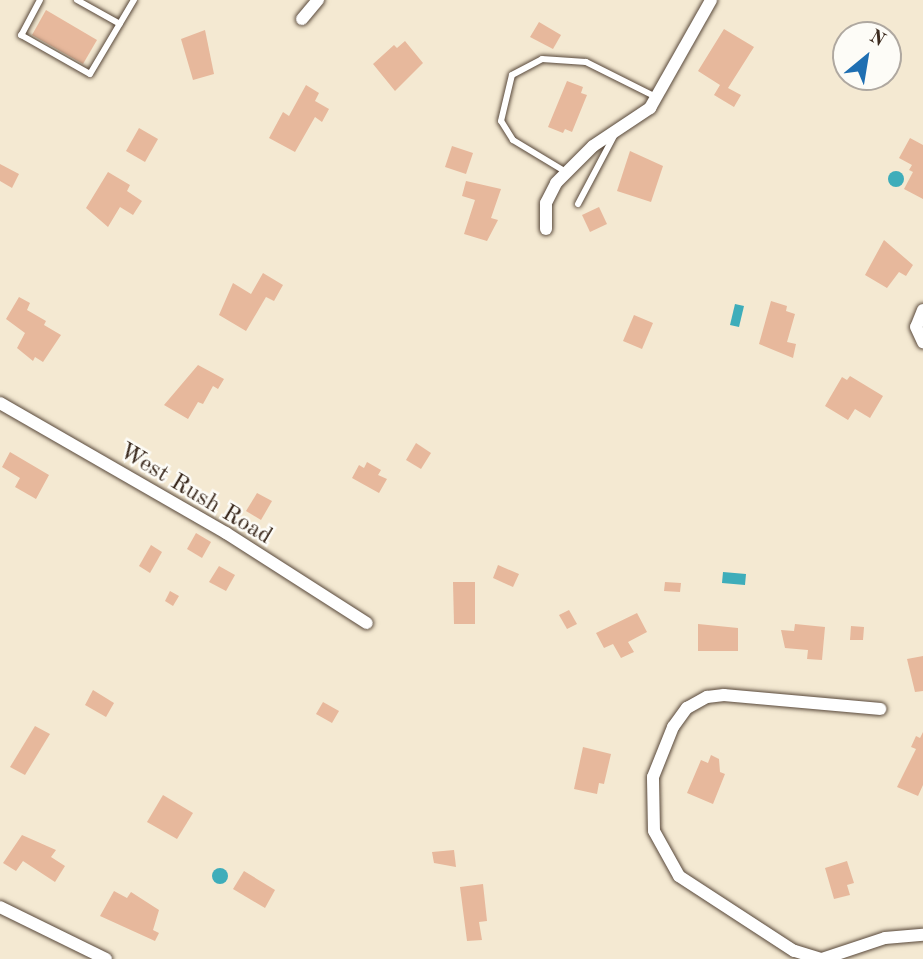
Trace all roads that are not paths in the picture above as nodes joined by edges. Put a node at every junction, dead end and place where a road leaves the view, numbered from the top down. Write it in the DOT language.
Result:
graph roads {
  1 [pos="40,0"];
  2 [pos="77,0"];
  3 [pos="134,0"];
  4 [pos="318,0"];
  5 [pos="711,0"];
  6 [pos="302,19"];
  7 [pos="120,24"];
  8 [pos="657,98"];
  9 [pos="616,132"];
  10 [pos="566,172"];
  11 [pos="578,204"];
  12 [pos="546,229"];
  13 [pos="923,310"];
  14 [pos="923,342"];
  15 [pos="0,403"];
  16 [pos="367,623"];
  17 [pos="880,709"];
  18 [pos="0,907"];
  19 [pos="923,936"];
  20 [pos="106,959"];
  21 [pos="821,959"];
  1 -- 7 [label="lane"];
  2 -- 7 [label="lane"];
  3 -- 7 [label="lane"];
  4 -- 6 [label="street"];
  5 -- 8 [label="street"];
  8 -- 9 [label="street"];
  8 -- 10 [label="lane"];
  9 -- 10 [label="street"];
  9 -- 11 [label="lane"];
  10 -- 12 [label="street"];
  13 -- 14 [label="street"];
  15 -- 16 [label="street, West Rush Road"];
  17 -- 21 [label="street"];
  18 -- 20 [label="street"];
  19 -- 21 [label="street"];
}
